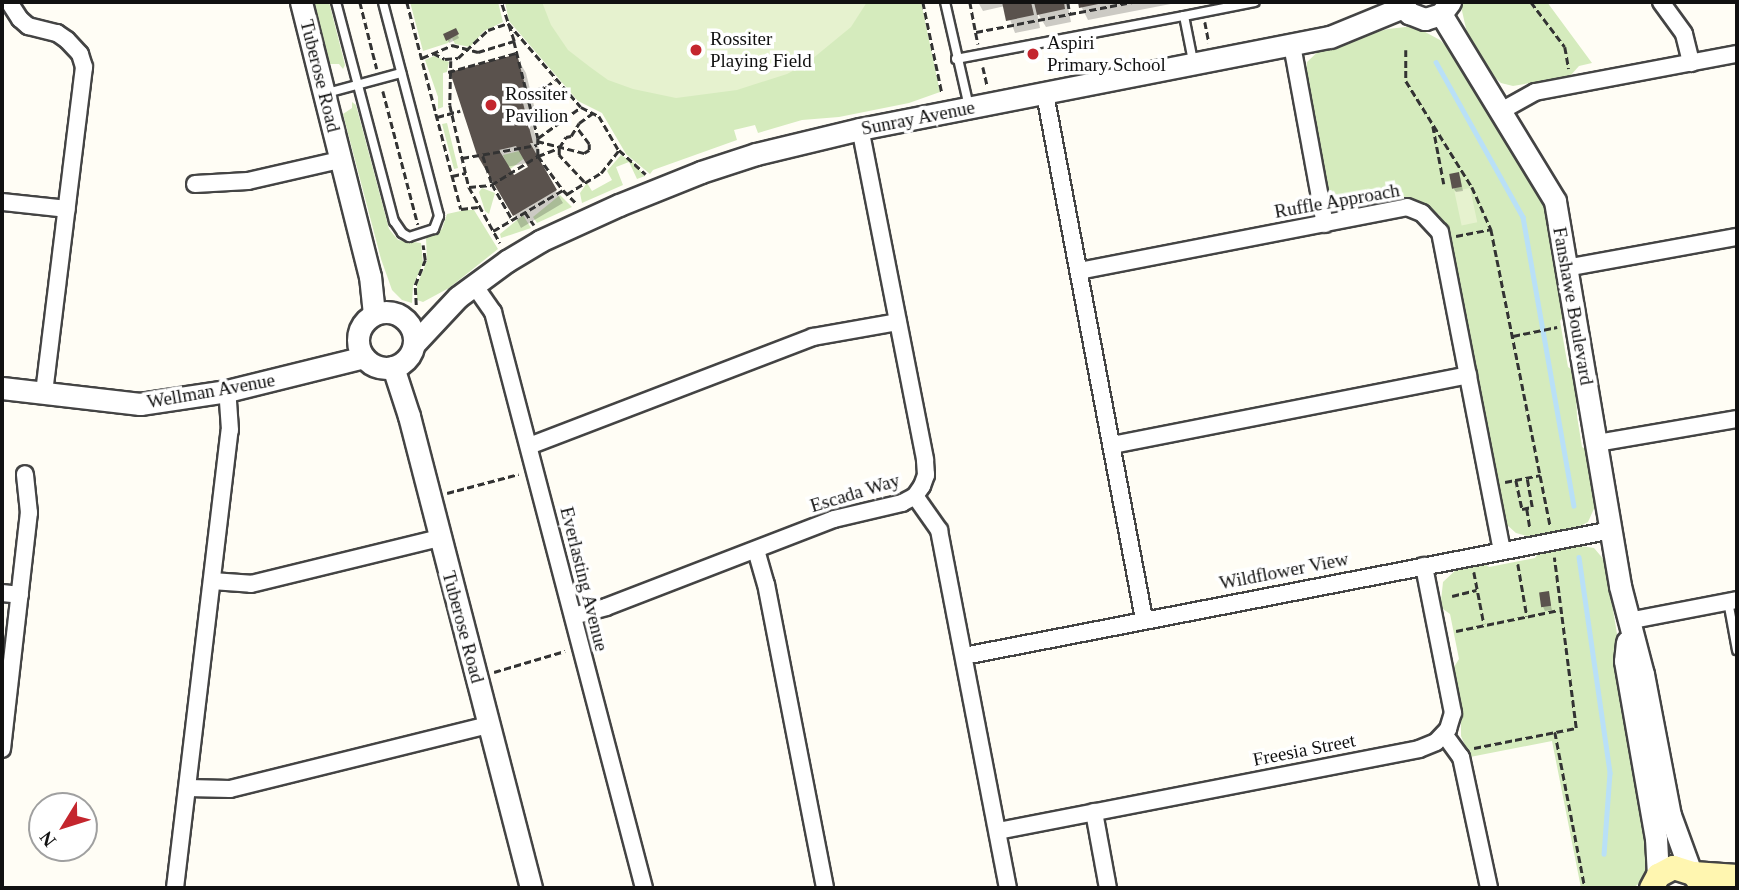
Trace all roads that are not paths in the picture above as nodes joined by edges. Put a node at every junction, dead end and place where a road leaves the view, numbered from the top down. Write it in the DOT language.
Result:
graph roads {
  1 [pos="9,2"];
  2 [pos="301,2"];
  3 [pos="337,2"];
  4 [pos="383,2"];
  5 [pos="945,2"];
  6 [pos="1255,2"];
  7 [pos="1661,2"];
  8 [pos="1402,4"];
  9 [pos="1446,8"];
  10 [pos="1184,16"];
  11 [pos="1292,45"];
  12 [pos="1737,54"];
  13 [pos="956,60"];
  14 [pos="1691,63"];
  15 [pos="1193,64"];
  16 [pos="401,74"];
  17 [pos="359,85"];
  18 [pos="1045,93"];
  19 [pos="324,94"];
  20 [pos="969,107"];
  21 [pos="1501,111"];
  22 [pos="860,129"];
  23 [pos="340,160"];
  24 [pos="195,184"];
  25 [pos="2,202"];
  26 [pos="67,209"];
  27 [pos="1325,224"];
  28 [pos="1737,237"];
  29 [pos="1566,268"];
  30 [pos="1079,271"];
  31 [pos="466,291"];
  32 [pos="410,312"];
  33 [pos="374,313"];
  34 [pos="898,322"];
  35 [pos="414,344"];
  36 [pos="361,347"];
  37 [pos="393,367"];
  38 [pos="1468,375"];
  39 [pos="2,388"];
  40 [pos="227,391"];
  41 [pos="44,392"];
  42 [pos="1737,419"];
  43 [pos="1597,443"];
  44 [pos="1112,445"];
  45 [pos="529,446"];
  46 [pos="25,474"];
  47 [pos="915,496"];
  48 [pos="1612,530"];
  49 [pos="440,538"];
  50 [pos="756,551"];
  51 [pos="1502,551"];
  52 [pos="1424,566"];
  53 [pos="212,582"];
  54 [pos="2,593"];
  55 [pos="20,595"];
  56 [pos="1733,601"];
  57 [pos="573,616"];
  58 [pos="1144,619"];
  59 [pos="1628,624"];
  60 [pos="1737,650"];
  61 [pos="964,656"];
  62 [pos="488,724"];
  63 [pos="1444,734"];
  64 [pos="2,749"];
  65 [pos="188,788"];
  66 [pos="1094,812"];
  67 [pos="998,831"];
  68 [pos="1737,876"];
  69 [pos="1695,877"];
  70 [pos="1652,885"];
  71 [pos="175,888"];
  72 [pos="531,888"];
  73 [pos="644,888"];
  74 [pos="825,888"];
  75 [pos="1008,888"];
  76 [pos="1108,888"];
  77 [pos="1489,888"];
  1 -- 26 [label="street"];
  2 -- 19 [label="street, Tuberose Road"];
  3 -- 17 [label="lane"];
  4 -- 16 [label="lane"];
  5 -- 13 [label="lane"];
  6 -- 10 [label="lane"];
  7 -- 14 [label="street"];
  8 -- 9 [label="street"];
  8 -- 11 [label="street, Sunray Avenue"];
  9 -- 21 [label="street, Fanshawe Boulevard"];
  10 -- 13 [label="lane"];
  10 -- 15 [label="lane"];
  11 -- 15 [label="street, Sunray Avenue"];
  11 -- 27 [label="street"];
  12 -- 14 [label="street"];
  13 -- 20 [label="lane"];
  14 -- 21 [label="street"];
  15 -- 18 [label="street, Sunray Avenue"];
  16 -- 17 [label="lane"];
  16 -- 17 [label="lane"];
  17 -- 19 [label="lane"];
  18 -- 20 [label="street, Sunray Avenue"];
  18 -- 30 [label="street"];
  19 -- 23 [label="street, Tuberose Road"];
  20 -- 22 [label="street, Sunray Avenue"];
  21 -- 29 [label="street, Fanshawe Boulevard"];
  22 -- 31 [label="street, Sunray Avenue"];
  22 -- 34 [label="street, Escada Way"];
  23 -- 24 [label="street"];
  23 -- 33 [label="street, Tuberose Road"];
  25 -- 26 [label="street"];
  26 -- 41 [label="street"];
  27 -- 30 [label="street, Ruffle Approach"];
  27 -- 38 [label="street, Ruffle Approach"];
  28 -- 29 [label="street"];
  29 -- 43 [label="street, Fanshawe Boulevard"];
  30 -- 44 [label="street"];
  31 -- 32 [label="street, Sunray Avenue"];
  31 -- 35 [label="street, Sunray Avenue"];
  31 -- 45 [label="street, Everlasting Avenue"];
  32 -- 33 [label="street"];
  32 -- 35 [label="street"];
  33 -- 36 [label="street"];
  34 -- 45 [label="street"];
  34 -- 47 [label="street, Escada Way"];
  35 -- 37 [label="street"];
  36 -- 37 [label="street"];
  36 -- 40 [label="street, Wellman Avenue"];
  37 -- 49 [label="street, Tuberose Road"];
  38 -- 44 [label="street"];
  38 -- 51 [label="street, Ruffle Approach"];
  39 -- 41 [label="street, Wellman Avenue"];
  40 -- 41 [label="street, Wellman Avenue"];
  40 -- 53 [label="street"];
  42 -- 43 [label="street"];
  43 -- 48 [label="street, Fanshawe Boulevard"];
  44 -- 58 [label="street"];
  45 -- 57 [label="street, Everlasting Avenue"];
  46 -- 55 [label="street"];
  47 -- 50 [label="street, Escada Way"];
  47 -- 61 [label="street"];
  48 -- 51 [label="street, Wildflower View"];
  48 -- 59 [label="street, Fanshawe Boulevard"];
  49 -- 53 [label="street"];
  49 -- 62 [label="street, Tuberose Road"];
  50 -- 57 [label="street, Escada Way"];
  50 -- 74 [label="street"];
  51 -- 52 [label="street, Wildflower View"];
  52 -- 58 [label="street, Wildflower View"];
  52 -- 63 [label="street"];
  53 -- 65 [label="street"];
  54 -- 55 [label="street"];
  55 -- 64 [label="street"];
  56 -- 59 [label="street"];
  56 -- 60 [label="lane"];
  57 -- 73 [label="street, Everlasting Avenue"];
  58 -- 61 [label="street, Wildflower View"];
  59 -- 69 [label="street, Fanshawe Boulevard"];
  59 -- 70 [label="street, Fanshawe Boulevard"];
  61 -- 67 [label="street"];
  62 -- 65 [label="street"];
  62 -- 72 [label="street, Tuberose Road"];
  63 -- 66 [label="street, Freesia Street"];
  63 -- 77 [label="street"];
  65 -- 71 [label="street"];
  66 -- 67 [label="street, Freesia Street"];
  66 -- 76 [label="street"];
  67 -- 75 [label="street"];
  68 -- 69 [label="main road"];
  69 -- 70 [label="main road"];
}
